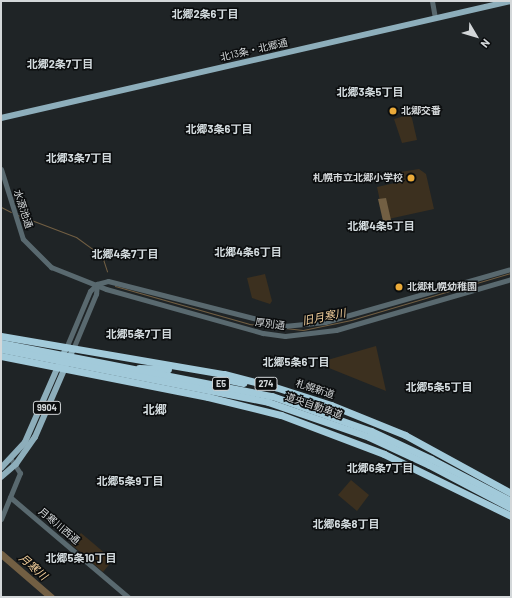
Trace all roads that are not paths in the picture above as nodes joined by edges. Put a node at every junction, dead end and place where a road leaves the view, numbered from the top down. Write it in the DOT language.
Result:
graph roads {
  1 [pos="432,1"];
  2 [pos="511,1"];
  3 [pos="435,18"];
  4 [pos="1,118"];
  5 [pos="1,169"];
  6 [pos="511,269"];
  7 [pos="511,279"];
  8 [pos="97,284"];
  9 [pos="1,336"];
  10 [pos="1,343"];
  11 [pos="69,348"];
  12 [pos="1,349"];
  13 [pos="1,356"];
  14 [pos="61,368"];
  15 [pos="140,371"];
  16 [pos="406,436"];
  17 [pos="11,459"];
  18 [pos="16,464"];
  19 [pos="1,468"];
  20 [pos="1,477"];
  21 [pos="434,477"];
  22 [pos="511,493"];
  23 [pos="10,497"];
  24 [pos="511,501"];
  25 [pos="511,508"];
  26 [pos="511,516"];
  27 [pos="1,518"];
  28 [pos="128,597"];
  1 -- 3 [label="street"];
  2 -- 3 [label="main road, 北13条・北郷通"];
  3 -- 4 [label="main road, 北13条・北郷通"];
  5 -- 8 [label="street, 水源池通"];
  6 -- 8 [label="street, 厚別通"];
  7 -- 8 [label="street, 厚別通"];
  8 -- 11 [label="street"];
  9 -- 11 [label="highway, 札幌新道 / 274"];
  10 -- 15 [label="highway, 道央自動車道 / E5, bridge"];
  11 -- 14 [label="main road, 9904"];
  11 -- 16 [label="highway, 札幌新道 / 274"];
  12 -- 15 [label="highway, 道央自動車道 / E5, bridge"];
  13 -- 14 [label="highway"];
  14 -- 17 [label="main road, 9904"];
  14 -- 18 [label="main road, 9904"];
  14 -- 21 [label="highway"];
  15 -- 16 [label="highway, bridge"];
  15 -- 21 [label="highway, bridge"];
  15 -- 24 [label="highway, 道央自動車道 / E5, bridge"];
  15 -- 25 [label="highway, 道央自動車道 / E5, bridge"];
  16 -- 22 [label="highway, 札幌新道 / 274"];
  17 -- 18 [label="street"];
  17 -- 19 [label="main road, 9904"];
  18 -- 20 [label="main road, 9904"];
  18 -- 23 [label="street"];
  21 -- 26 [label="highway"];
  23 -- 27 [label="street"];
  23 -- 28 [label="street, 月寒川西通"];
}
